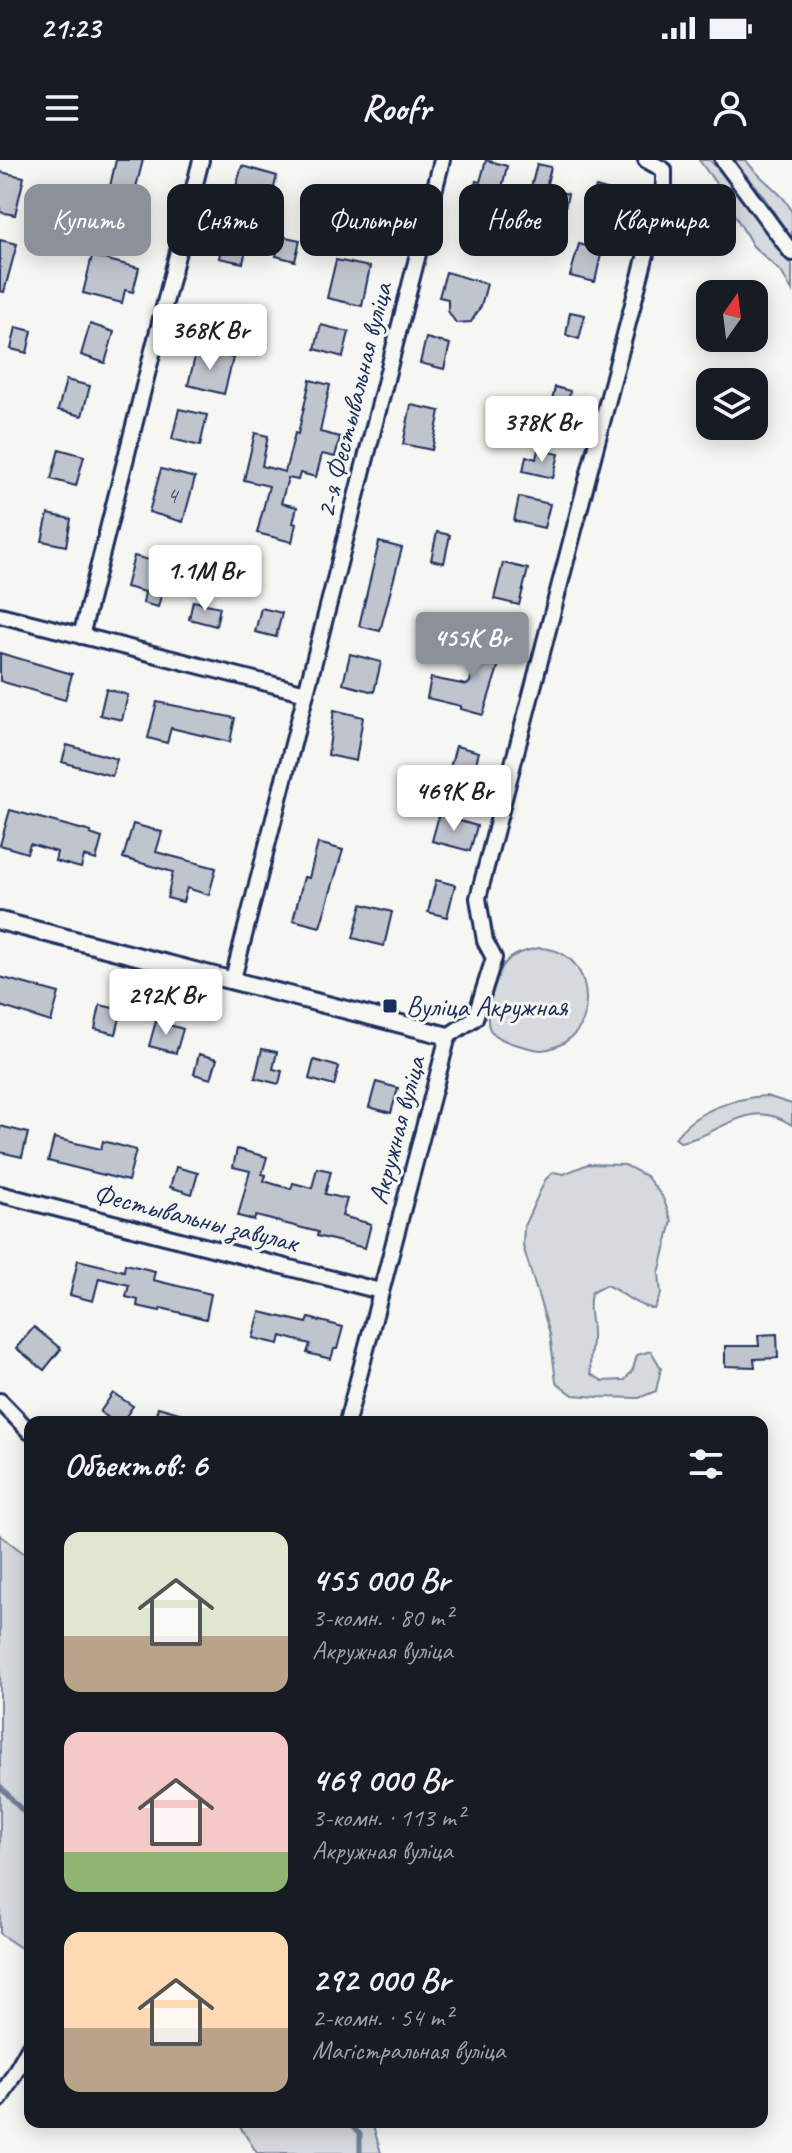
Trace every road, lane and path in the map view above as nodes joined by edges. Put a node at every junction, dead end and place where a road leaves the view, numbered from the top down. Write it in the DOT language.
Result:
graph roads {
  1 [pos="201,160"];
  2 [pos="442,160"];
  3 [pos="646,160"];
  4 [pos="723,160"];
  5 [pos="792,253"];
  6 [pos="0,615"];
  7 [pos="81,636"];
  8 [pos="306,693"];
  9 [pos="0,921"];
  10 [pos="233,979"];
  11 [pos="448,1036"];
  12 [pos="0,1194"];
  13 [pos="380,1291"];
  14 [pos="0,1401"];
  15 [pos="349,1416"];
  16 [pos="24,1426"];
  17 [pos="24,2057"];
  18 [pos="0,2099"];
  1 -- 7 [label="street"];
  2 -- 8 [label="street, 2-я Фестывальная вуліца"];
  3 -- 11 [label="street, Акружная вуліца"];
  4 -- 5 [label="street"];
  6 -- 7 [label="street"];
  7 -- 8 [label="street"];
  8 -- 10 [label="street, 2-я Фестывальная вуліца"];
  9 -- 10 [label="street"];
  10 -- 11 [label="street"];
  11 -- 13 [label="street, Акружная вуліца"];
  12 -- 13 [label="street, Фестывальны завулак"];
  13 -- 15 [label="street, Акружная вуліца"];
  14 -- 16 [label="street"];
  17 -- 18 [label="street"];
}
